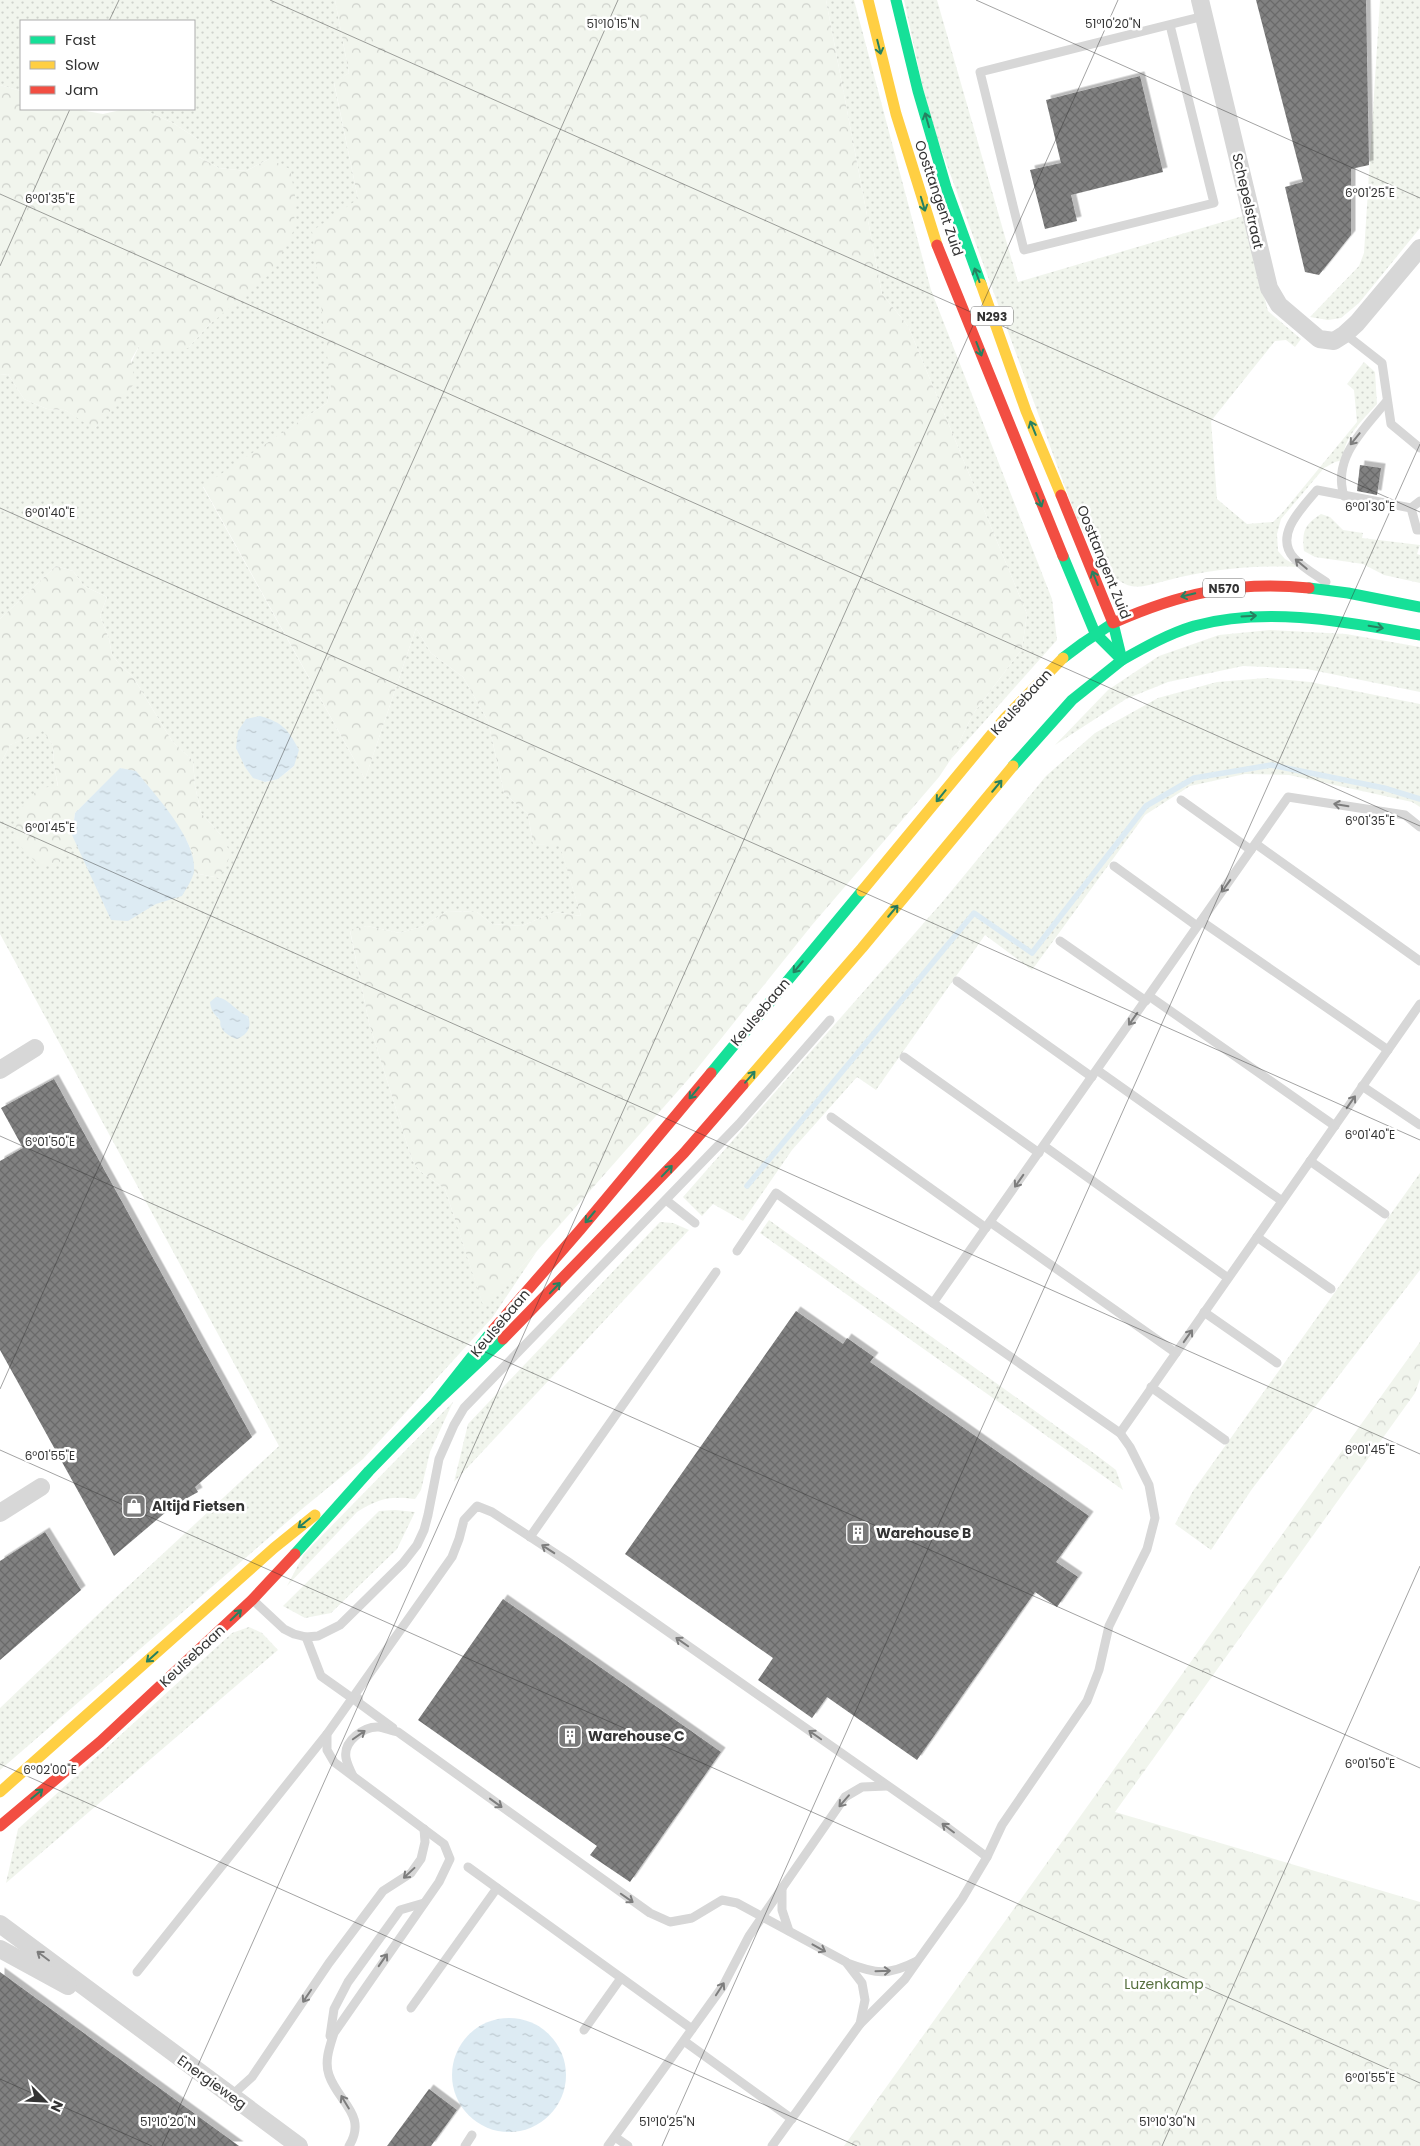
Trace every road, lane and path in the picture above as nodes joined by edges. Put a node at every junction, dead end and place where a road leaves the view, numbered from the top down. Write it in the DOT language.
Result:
graph roads {
  1 [pos="868,0"];
  2 [pos="896,0"];
  3 [pos="1202,8"];
  4 [pos="1170,25"];
  5 [pos="1420,248"];
  6 [pos="1351,329"];
  7 [pos="1386,402"];
  8 [pos="1420,448"];
  9 [pos="1344,496"];
  10 [pos="1420,501"];
  11 [pos="1411,508"];
  12 [pos="1420,530"];
  13 [pos="1341,592"];
  14 [pos="1420,607"];
  15 [pos="1113,623"];
  16 [pos="1095,633"];
  17 [pos="1420,635"];
  18 [pos="1122,660"];
  19 [pos="1181,800"];
  20 [pos="1420,827"];
  21 [pos="1253,847"];
  22 [pos="1114,866"];
  23 [pos="1200,924"];
  24 [pos="1060,941"];
  25 [pos="1420,961"];
  26 [pos="957,981"];
  27 [pos="1147,998"];
  28 [pos="1419,1009"];
  29 [pos="830,1020"];
  30 [pos="34,1048"];
  31 [pos="1388,1050"];
  32 [pos="904,1057"];
  33 [pos="0,1070"];
  34 [pos="1095,1074"];
  35 [pos="1362,1086"];
  36 [pos="831,1117"];
  37 [pos="1420,1125"];
  38 [pos="1334,1126"];
  39 [pos="1041,1149"];
  40 [pos="1310,1161"];
  41 [pos="666,1200"];
  42 [pos="1282,1201"];
  43 [pos="1386,1214"];
  44 [pos="695,1223"];
  45 [pos="988,1225"];
  46 [pos="1257,1237"];
  47 [pos="737,1250"];
  48 [pos="716,1272"];
  49 [pos="1228,1278"];
  50 [pos="1331,1289"];
  51 [pos="934,1303"];
  52 [pos="1204,1312"];
  53 [pos="1176,1353"];
  54 [pos="1277,1363"];
  55 [pos="1151,1387"];
  56 [pos="436,1402"];
  57 [pos="1120,1433"];
  58 [pos="1225,1440"];
  59 [pos="369,1471"];
  60 [pos="42,1486"];
  61 [pos="0,1513"];
  62 [pos="530,1537"];
  63 [pos="244,1591"];
  64 [pos="306,1637"];
  65 [pos="356,1698"];
  66 [pos="398,1732"];
  67 [pos="327,1734"];
  68 [pos="353,1776"];
  69 [pos="887,1786"];
  70 [pos="0,1792"];
  71 [pos="0,1826"];
  72 [pos="424,1829"];
  73 [pos="987,1857"];
  74 [pos="468,1867"];
  75 [pos="497,1888"];
  76 [pos="782,1888"];
  77 [pos="424,1903"];
  78 [pos="762,1917"];
  79 [pos="0,1924"];
  80 [pos="789,1931"];
  81 [pos="0,1949"];
  82 [pos="919,1960"];
  83 [pos="846,1962"];
  84 [pos="137,1972"];
  85 [pos="621,1978"];
  86 [pos="411,2008"];
  87 [pos="124,2017"];
  88 [pos="860,2024"];
  89 [pos="692,2029"];
  90 [pos="584,2030"];
  91 [pos="684,2041"];
  92 [pos="327,2053"];
  93 [pos="231,2096"];
  94 [pos="792,2118"];
  95 [pos="472,2135"];
  96 [pos="615,2137"];
  97 [pos="299,2146"];
  98 [pos="349,2146"];
  99 [pos="465,2146"];
  100 [pos="608,2146"];
  101 [pos="628,2146"];
  102 [pos="772,2146"];
  1 -- 16 [label="main road, Oosttangent Zuid / N293, one-way"];
  15 -- 2 [label="main road, Oosttangent Zuid / N293, one-way"];
  3 -- 4 [label="lane"];
  3 -- 6 [label="street, Schepelstraat"];
  4 -- 4 [label="lane"];
  5 -- 6 [label="street"];
  6 -- 7 [label="lane"];
  7 -- 8 [label="lane"];
  7 -- 9 [label="lane, one-way"];
  9 -- 11 [label="lane"];
  13 -- 9 [label="lane, one-way"];
  10 -- 11 [label="lane"];
  11 -- 12 [label="lane"];
  13 -- 14 [label="main road, N570"];
  13 -- 15 [label="main road, N570, one-way"];
  15 -- 16 [label="main road, N570"];
  15 -- 18 [label="main road, Oosttangent Zuid / N293"];
  16 -- 18 [label="main road, Oosttangent Zuid / N293"];
  16 -- 56 [label="main road, Keulsebaan / N570, one-way"];
  18 -- 17 [label="main road, N570, one-way"];
  56 -- 18 [label="main road, Keulsebaan / N570, one-way"];
  19 -- 21 [label="lane"];
  20 -- 21 [label="lane, one-way"];
  21 -- 23 [label="lane, one-way"];
  21 -- 25 [label="lane"];
  22 -- 23 [label="lane"];
  23 -- 27 [label="lane"];
  23 -- 31 [label="lane"];
  24 -- 27 [label="lane"];
  26 -- 34 [label="lane"];
  27 -- 34 [label="lane, one-way"];
  27 -- 38 [label="lane"];
  28 -- 31 [label="lane"];
  29 -- 41 [label="lane"];
  30 -- 33 [label="street"];
  31 -- 35 [label="lane"];
  32 -- 39 [label="lane"];
  34 -- 39 [label="lane"];
  34 -- 42 [label="lane"];
  35 -- 37 [label="lane"];
  38 -- 35 [label="lane, one-way"];
  36 -- 45 [label="lane"];
  38 -- 40 [label="lane"];
  39 -- 45 [label="lane, one-way"];
  39 -- 49 [label="lane"];
  40 -- 42 [label="lane"];
  40 -- 43 [label="lane"];
  41 -- 44 [label="lane"];
  41 -- 64 [label="lane"];
  42 -- 46 [label="lane"];
  45 -- 51 [label="lane"];
  45 -- 53 [label="lane"];
  46 -- 49 [label="lane"];
  46 -- 50 [label="lane"];
  47 -- 51 [label="lane"];
  48 -- 62 [label="lane"];
  49 -- 52 [label="lane"];
  51 -- 57 [label="lane"];
  53 -- 52 [label="lane, one-way"];
  52 -- 54 [label="lane"];
  53 -- 55 [label="lane"];
  55 -- 57 [label="lane"];
  55 -- 58 [label="lane"];
  56 -- 59 [label="main road, Keulsebaan / N570"];
  57 -- 73 [label="lane"];
  59 -- 63 [label="main road, Keulsebaan / N570"];
  59 -- 63 [label="main road, Keulsebaan / N570, one-way"];
  60 -- 61 [label="street"];
  62 -- 65 [label="lane"];
  69 -- 62 [label="lane, one-way"];
  63 -- 64 [label="lane"];
  63 -- 70 [label="main road, Keulsebaan / N570, one-way"];
  71 -- 63 [label="main road, Keulsebaan / N570, one-way"];
  64 -- 65 [label="lane"];
  65 -- 66 [label="lane"];
  65 -- 67 [label="lane"];
  68 -- 66 [label="lane, one-way"];
  66 -- 78 [label="lane, one-way"];
  67 -- 68 [label="lane"];
  67 -- 84 [label="lane"];
  68 -- 72 [label="lane"];
  73 -- 69 [label="lane, one-way"];
  69 -- 76 [label="lane, one-way"];
  72 -- 77 [label="lane"];
  72 -- 93 [label="lane, one-way"];
  73 -- 82 [label="lane"];
  74 -- 75 [label="lane"];
  75 -- 85 [label="lane"];
  75 -- 86 [label="lane"];
  76 -- 78 [label="lane"];
  76 -- 80 [label="lane"];
  92 -- 77 [label="lane, one-way"];
  77 -- 92 [label="lane"];
  78 -- 80 [label="lane"];
  89 -- 78 [label="lane, one-way"];
  87 -- 79 [label="street, Energieweg, one-way"];
  80 -- 83 [label="lane, one-way"];
  81 -- 87 [label="street, Energieweg"];
  83 -- 82 [label="lane, one-way"];
  82 -- 88 [label="lane"];
  83 -- 88 [label="lane"];
  85 -- 89 [label="lane"];
  85 -- 90 [label="lane"];
  87 -- 93 [label="street, Energieweg"];
  88 -- 94 [label="lane"];
  89 -- 91 [label="lane"];
  91 -- 94 [label="lane"];
  91 -- 96 [label="lane"];
  98 -- 92 [label="lane, one-way"];
  93 -- 97 [label="street, Energieweg"];
  94 -- 102 [label="lane"];
  95 -- 99 [label="lane"];
  96 -- 100 [label="lane"];
  96 -- 101 [label="lane"];
}
